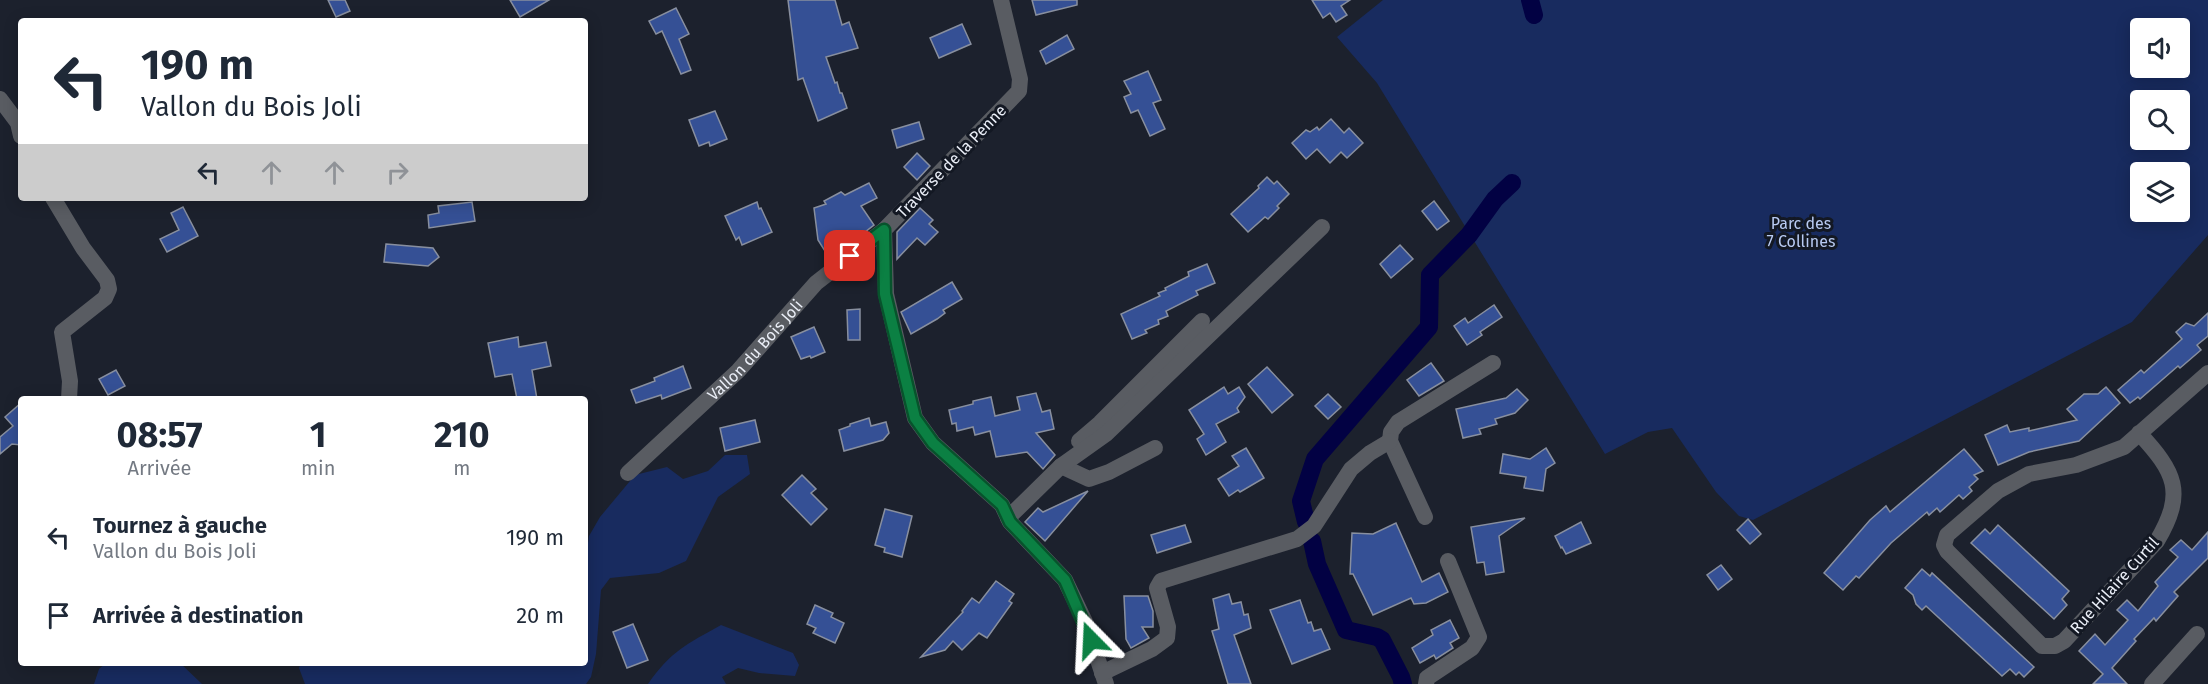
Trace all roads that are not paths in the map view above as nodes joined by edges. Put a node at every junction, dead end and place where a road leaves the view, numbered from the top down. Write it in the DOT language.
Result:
graph roads {
  1 [pos="1001,0"];
  2 [pos="0,99"];
  3 [pos="18,123"];
  4 [pos="55,201"];
  5 [pos="1322,227"];
  6 [pos="884,230"];
  7 [pos="1202,321"];
  8 [pos="1493,363"];
  9 [pos="2208,374"];
  10 [pos="69,396"];
  11 [pos="2139,433"];
  12 [pos="1390,441"];
  13 [pos="1155,448"];
  14 [pos="1061,466"];
  15 [pos="628,473"];
  16 [pos="1425,517"];
  17 [pos="1008,518"];
  18 [pos="1448,561"];
  19 [pos="2197,634"];
  20 [pos="1104,679"];
  21 [pos="1426,684"];
  22 [pos="2152,684"];
  1 -- 6 [label="street, Traverse de la Penne"];
  2 -- 3 [label="street"];
  4 -- 10 [label="street"];
  5 -- 14 [label="street"];
  6 -- 15 [label="street, Vallon du Bois Joli"];
  6 -- 17 [label="street, Traverse de la Penne"];
  7 -- 14 [label="street"];
  8 -- 12 [label="street"];
  9 -- 11 [label="street, Rue Hilaire Curtil"];
  11 -- 11 [label="street, Rue Hilaire Curtil"];
  12 -- 16 [label="street"];
  12 -- 20 [label="street"];
  13 -- 14 [label="street"];
  14 -- 17 [label="street"];
  17 -- 20 [label="street, Traverse de la Penne"];
  18 -- 21 [label="street"];
  19 -- 22 [label="street"];
}
